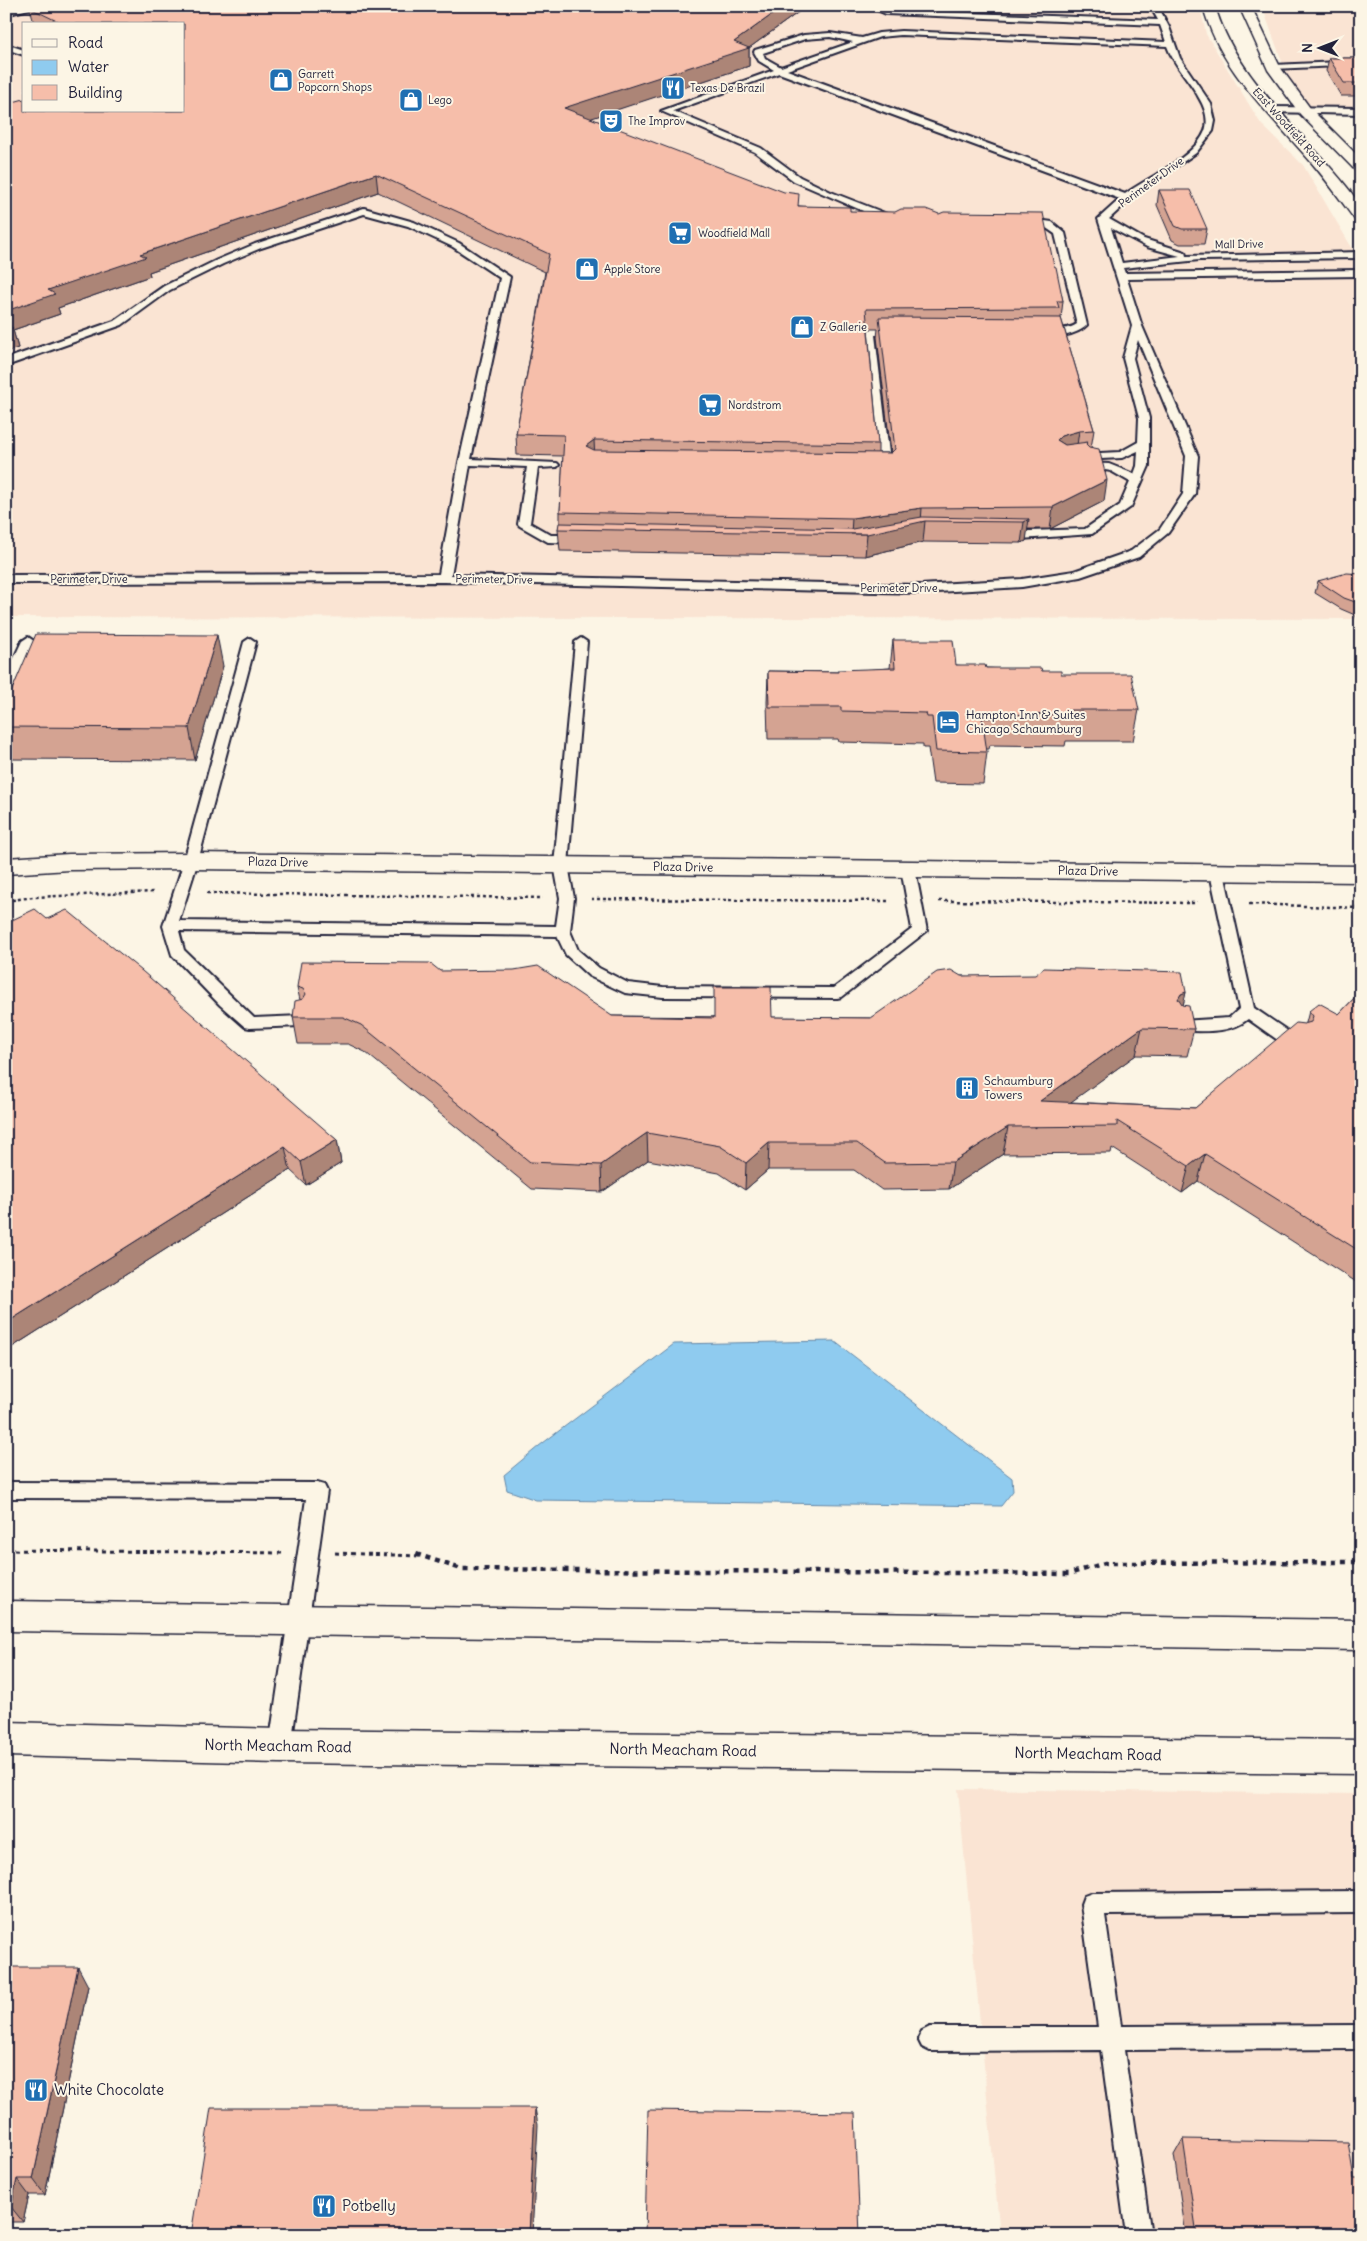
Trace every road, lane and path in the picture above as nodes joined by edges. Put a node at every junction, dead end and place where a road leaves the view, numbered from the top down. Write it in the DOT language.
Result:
graph roads {
  1 [pos="36,6"];
  2 [pos="872,6"];
  3 [pos="1154,6"];
  4 [pos="1209,6"];
  5 [pos="1245,6"];
  6 [pos="6,13"];
  7 [pos="1163,23"];
  8 [pos="864,41"];
  9 [pos="1169,44"];
  10 [pos="6,46"];
  11 [pos="22,52"];
  12 [pos="1361,63"];
  13 [pos="1273,67"];
  14 [pos="781,71"];
  15 [pos="1272,110"];
  16 [pos="1305,111"];
  17 [pos="1361,111"];
  18 [pos="1361,168"];
  19 [pos="1126,198"];
  20 [pos="901,218"];
  21 [pos="1361,218"];
  22 [pos="1103,219"];
  23 [pos="1012,220"];
  24 [pos="1361,255"];
  25 [pos="1199,257"];
  26 [pos="1120,271"];
  27 [pos="1361,273"];
  28 [pos="1138,326"];
  29 [pos="908,332"];
  30 [pos="1032,333"];
  31 [pos="6,363"];
  32 [pos="1143,444"];
  33 [pos="465,462"];
  34 [pos="532,465"];
  35 [pos="553,465"];
  36 [pos="866,469"];
  37 [pos="1136,481"];
  38 [pos="994,535"];
  39 [pos="1013,536"];
  40 [pos="588,539"];
  41 [pos="444,578"];
  42 [pos="6,579"];
  43 [pos="28,640"];
  44 [pos="250,642"];
  45 [pos="581,642"];
  46 [pos="9,676"];
  47 [pos="6,689"];
  48 [pos="191,861"];
  49 [pos="561,865"];
  50 [pos="6,866"];
  51 [pos="908,869"];
  52 [pos="1217,873"];
  53 [pos="1361,874"];
  54 [pos="181,892"];
  55 [pos="567,898"];
  56 [pos="6,901"];
  57 [pos="914,901"];
  58 [pos="1224,903"];
  59 [pos="1361,908"];
  60 [pos="170,926"];
  61 [pos="563,931"];
  62 [pos="1247,1011"];
  63 [pos="301,1021"];
  64 [pos="1181,1026"];
  65 [pos="1295,1044"];
  66 [pos="6,1490"];
  67 [pos="6,1550"];
  68 [pos="308,1553"];
  69 [pos="1361,1562"];
  70 [pos="6,1616"];
  71 [pos="298,1620"];
  72 [pos="1361,1635"];
  73 [pos="6,1739"];
  74 [pos="280,1746"];
  75 [pos="1361,1757"];
  76 [pos="1361,1902"];
  77 [pos="1361,2037"];
  78 [pos="1110,2038"];
  79 [pos="930,2039"];
  80 [pos="1139,2235"];
  1 -- 6 [label="lane"];
  2 -- 7 [label="lane"];
  3 -- 7 [label="lane, Perimeter Drive"];
  4 -- 15 [label="street, East Woodfield Road"];
  5 -- 13 [label="street, East Woodfield Road"];
  7 -- 9 [label="lane, Perimeter Drive"];
  8 -- 9 [label="lane"];
  8 -- 14 [label="lane"];
  8 -- 14 [label="lane"];
  9 -- 19 [label="lane, Perimeter Drive"];
  10 -- 11 [label="lane"];
  12 -- 13 [label="lane"];
  13 -- 16 [label="street, East Woodfield Road"];
  14 -- 19 [label="lane"];
  14 -- 20 [label="lane"];
  15 -- 16 [label="lane"];
  15 -- 21 [label="street, East Woodfield Road"];
  16 -- 17 [label="lane"];
  16 -- 18 [label="street, East Woodfield Road"];
  19 -- 22 [label="lane, Perimeter Drive"];
  22 -- 25 [label="lane"];
  22 -- 26 [label="lane, Perimeter Drive"];
  23 -- 30 [label="lane"];
  24 -- 25 [label="lane, Mall Drive"];
  25 -- 26 [label="lane, Mall Drive"];
  26 -- 27 [label="lane"];
  26 -- 28 [label="lane, Perimeter Drive"];
  28 -- 32 [label="lane"];
  28 -- 41 [label="lane, Perimeter Drive"];
  29 -- 36 [label="lane"];
  31 -- 33 [label="lane"];
  32 -- 37 [label="lane"];
  32 -- 37 [label="lane"];
  33 -- 34 [label="lane"];
  33 -- 41 [label="lane"];
  34 -- 35 [label="lane"];
  34 -- 40 [label="lane"];
  37 -- 39 [label="lane"];
  38 -- 39 [label="lane"];
  41 -- 42 [label="lane, Perimeter Drive"];
  43 -- 46 [label="lane"];
  44 -- 48 [label="lane"];
  45 -- 49 [label="lane"];
  46 -- 47 [label="lane"];
  48 -- 49 [label="street, Plaza Drive"];
  48 -- 50 [label="street, Plaza Drive"];
  48 -- 54 [label="lane"];
  49 -- 51 [label="street, Plaza Drive"];
  49 -- 55 [label="lane"];
  51 -- 52 [label="street, Plaza Drive"];
  51 -- 57 [label="lane"];
  52 -- 53 [label="street, Plaza Drive"];
  52 -- 58 [label="lane"];
  54 -- 55 [label="path"];
  54 -- 56 [label="path"];
  54 -- 60 [label="lane"];
  55 -- 57 [label="path"];
  55 -- 61 [label="lane"];
  57 -- 58 [label="path"];
  57 -- 61 [label="lane"];
  58 -- 59 [label="path"];
  58 -- 62 [label="lane"];
  60 -- 61 [label="lane"];
  60 -- 63 [label="lane"];
  62 -- 64 [label="lane"];
  62 -- 65 [label="lane"];
  66 -- 68 [label="lane"];
  67 -- 68 [label="path"];
  68 -- 69 [label="path"];
  68 -- 71 [label="lane"];
  70 -- 71 [label="street"];
  71 -- 72 [label="street"];
  71 -- 74 [label="lane"];
  73 -- 74 [label="street, North Meacham Road"];
  74 -- 75 [label="street, North Meacham Road"];
  76 -- 78 [label="lane"];
  77 -- 78 [label="lane"];
  78 -- 79 [label="lane"];
  78 -- 80 [label="lane"];
}
